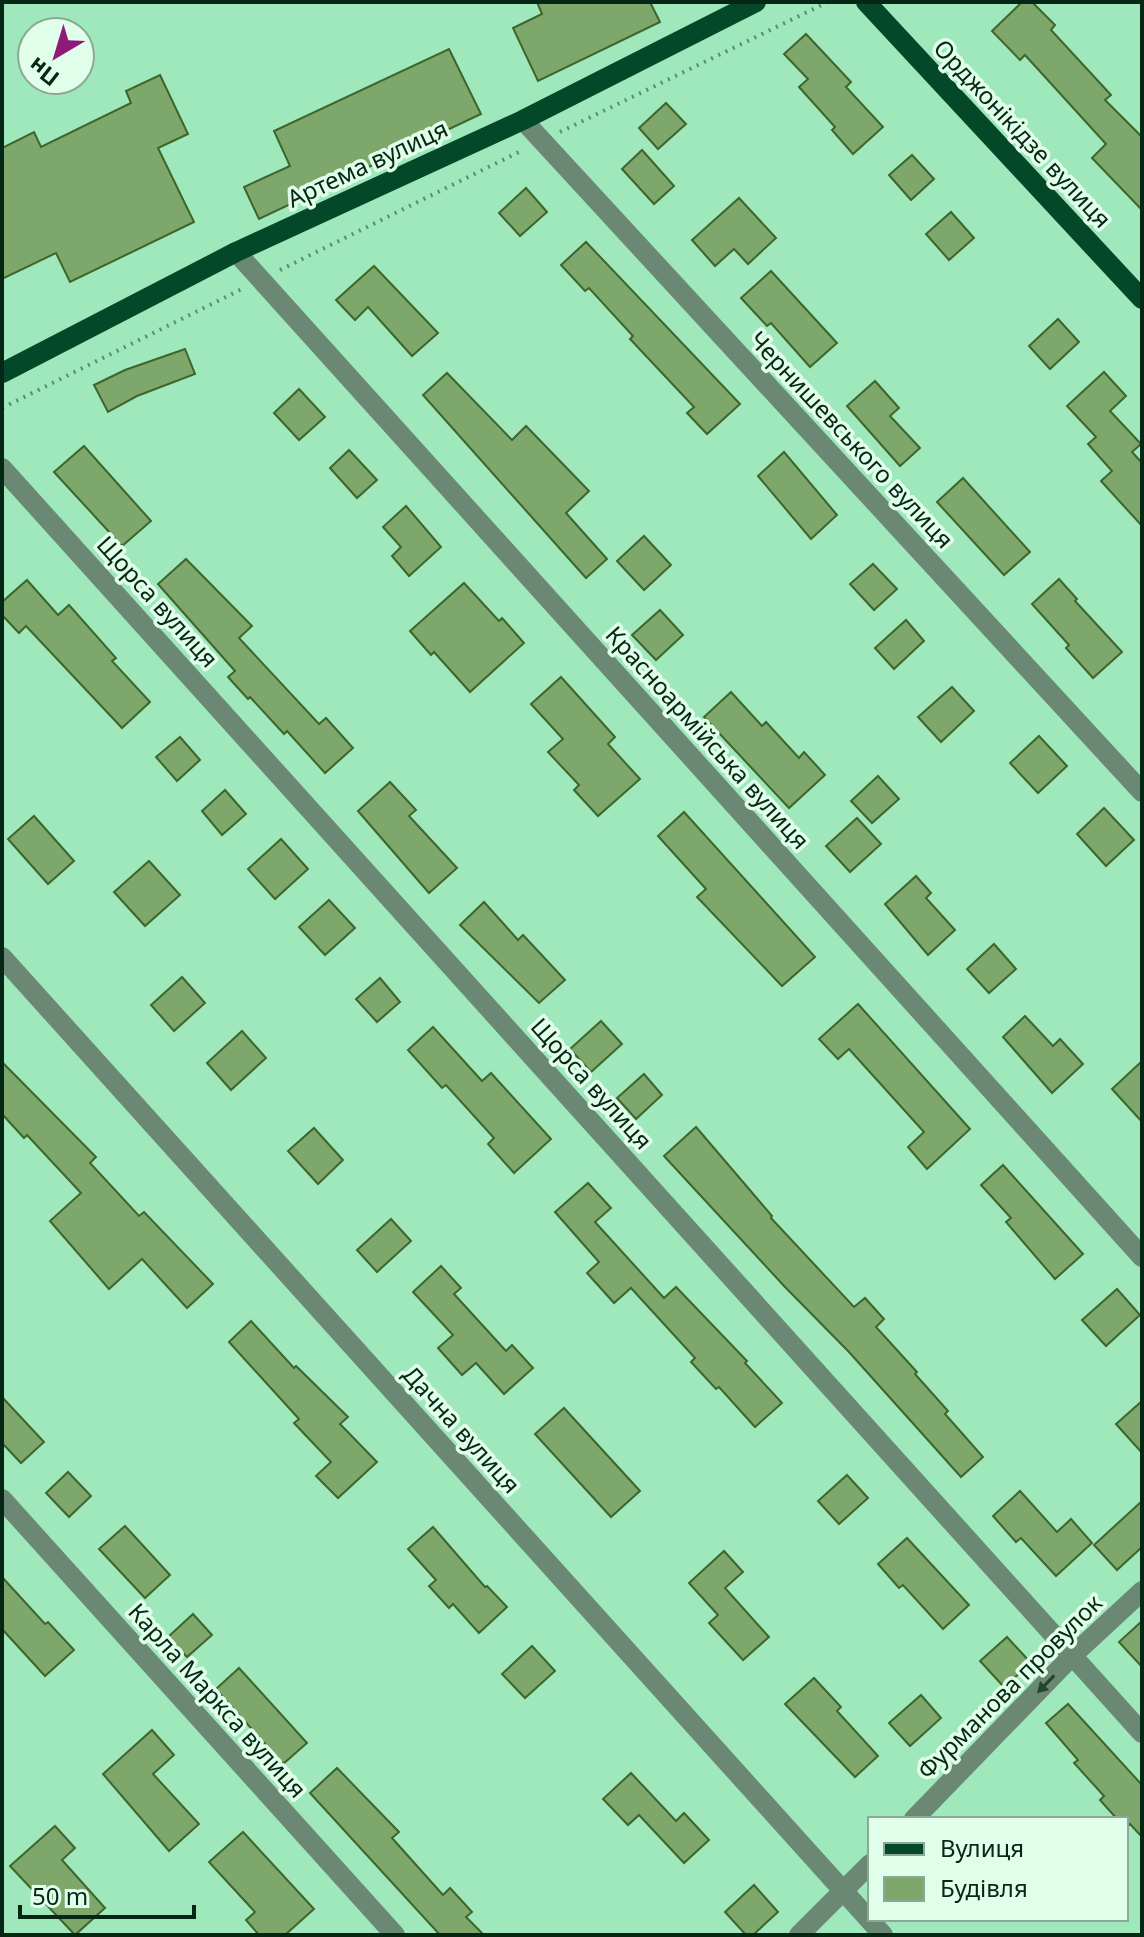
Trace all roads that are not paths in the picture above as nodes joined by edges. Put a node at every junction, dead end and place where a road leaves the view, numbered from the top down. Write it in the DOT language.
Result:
graph roads {
  1 [pos="756,2"];
  2 [pos="866,2"];
  3 [pos="523,120"];
  4 [pos="236,252"];
  5 [pos="1142,299"];
  6 [pos="2,373"];
  7 [pos="2,468"];
  8 [pos="1142,792"];
  9 [pos="2,957"];
  10 [pos="1142,1257"];
  11 [pos="2,1499"];
  12 [pos="1142,1591"];
  13 [pos="1073,1655"];
  14 [pos="1142,1733"];
  15 [pos="916,1817"];
  16 [pos="868,1866"];
  17 [pos="843,1891"];
  18 [pos="868,1918"];
  19 [pos="395,1935"];
  20 [pos="799,1935"];
  1 -- 3 [label="main road, Артема вулиця"];
  2 -- 5 [label="main road, Орджонікідзе вулиця"];
  3 -- 4 [label="main road, Артема вулиця"];
  3 -- 8 [label="street, Чернишевського вулиця"];
  4 -- 6 [label="main road, Артема вулиця"];
  4 -- 10 [label="street, Красноармійська вулиця"];
  7 -- 13 [label="street, Щорса вулиця"];
  9 -- 17 [label="street, Дачна вулиця"];
  11 -- 19 [label="street, Карла Маркса вулиця"];
  12 -- 13 [label="street, Фурманова провулок"];
  13 -- 14 [label="street, Щорса вулиця"];
  13 -- 15 [label="street, Фурманова провулок, one-way"];
  16 -- 17 [label="street"];
  17 -- 18 [label="street, Дачна вулиця"];
  17 -- 20 [label="street"];
}
